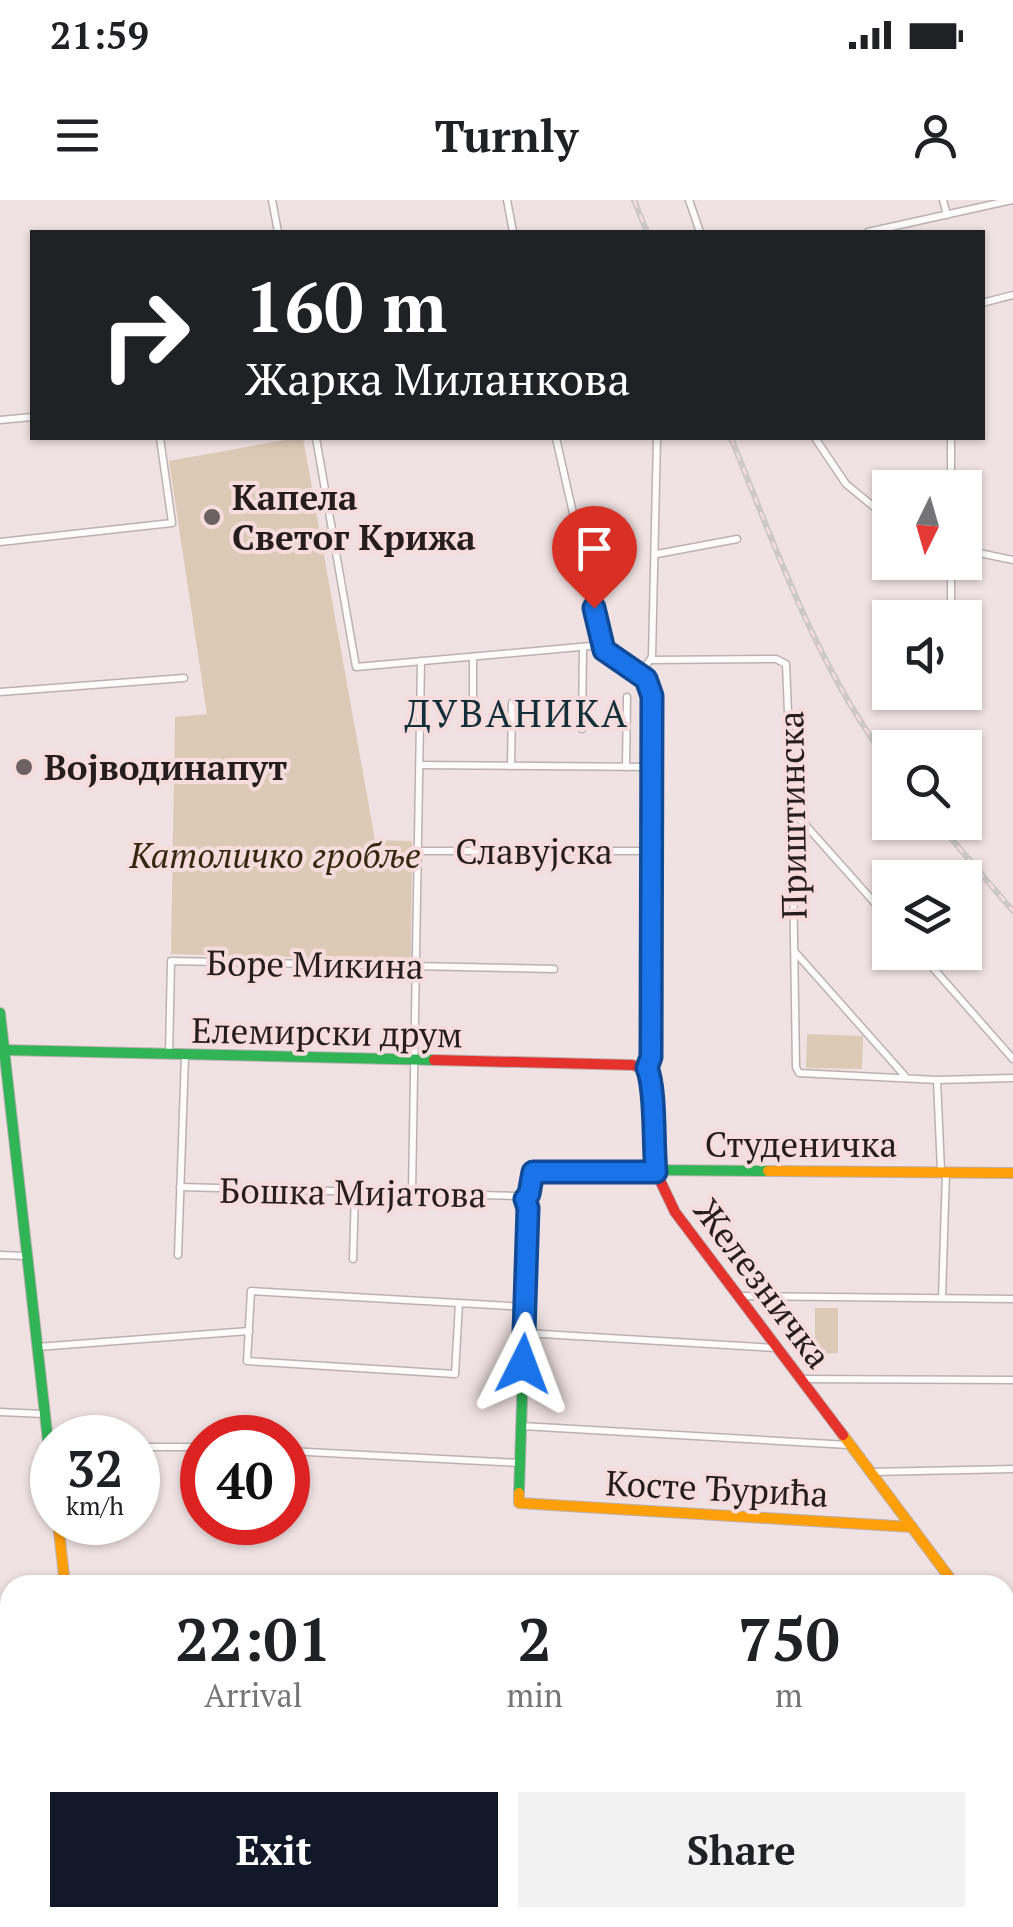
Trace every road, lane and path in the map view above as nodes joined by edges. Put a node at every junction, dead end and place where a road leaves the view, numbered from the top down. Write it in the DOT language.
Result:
graph roads {
  1 [pos="272,200"];
  2 [pos="507,200"];
  3 [pos="689,200"];
  4 [pos="944,200"];
  5 [pos="1012,200"];
  6 [pos="946,215"];
  7 [pos="278,230"];
  8 [pos="514,230"];
  9 [pos="699,230"];
  10 [pos="877,230"];
  11 [pos="1013,296"];
  12 [pos="985,301"];
  13 [pos="30,417"];
  14 [pos="0,420"];
  15 [pos="160,440"];
  16 [pos="316,440"];
  17 [pos="556,440"];
  18 [pos="657,440"];
  19 [pos="815,440"];
  20 [pos="951,440"];
  21 [pos="951,470"];
  22 [pos="872,506"];
  23 [pos="737,539"];
  24 [pos="0,542"];
  25 [pos="656,554"];
  26 [pos="982,554"];
  27 [pos="1013,560"];
  28 [pos="602,644"];
  29 [pos="583,647"];
  30 [pos="473,656"];
  31 [pos="651,660"];
  32 [pos="421,661"];
  33 [pos="640,674"];
  34 [pos="184,678"];
  35 [pos="0,692"];
  36 [pos="627,697"];
  37 [pos="512,703"];
  38 [pos="472,726"];
  39 [pos="582,729"];
  40 [pos="420,765"];
  41 [pos="512,766"];
  42 [pos="626,767"];
  43 [pos="652,768"];
  44 [pos="792,810"];
  45 [pos="416,850"];
  46 [pos="652,851"];
  47 [pos="872,900"];
  48 [pos="794,951"];
  49 [pos="414,966"];
  50 [pos="554,969"];
  51 [pos="935,970"];
  52 [pos="0,1013"];
  53 [pos="2,1050"];
  54 [pos="169,1056"];
  55 [pos="185,1056"];
  56 [pos="1013,1059"];
  57 [pos="414,1062"];
  58 [pos="647,1068"];
  59 [pos="905,1076"];
  60 [pos="1013,1078"];
  61 [pos="937,1080"];
  62 [pos="943,1171"];
  63 [pos="656,1172"];
  64 [pos="1013,1172"];
  65 [pos="180,1188"];
  66 [pos="355,1192"];
  67 [pos="412,1193"];
  68 [pos="525,1199"];
  69 [pos="0,1255"];
  70 [pos="178,1255"];
  71 [pos="27,1256"];
  72 [pos="353,1260"];
  73 [pos="736,1296"];
  74 [pos="942,1298"];
  75 [pos="1013,1298"];
  76 [pos="460,1303"];
  77 [pos="527,1307"];
  78 [pos="249,1331"];
  79 [pos="525,1334"];
  80 [pos="37,1347"];
  81 [pos="776,1348"];
  82 [pos="799,1379"];
  83 [pos="1013,1380"];
  84 [pos="0,1412"];
  85 [pos="45,1414"];
  86 [pos="520,1426"];
  87 [pos="850,1446"];
  88 [pos="310,1452"];
  89 [pos="520,1463"];
  90 [pos="1013,1469"];
  91 [pos="871,1472"];
  92 [pos="912,1527"];
  93 [pos="61,1545"];
  94 [pos="64,1575"];
  95 [pos="948,1575"];
  1 -- 7 [label="street"];
  2 -- 8 [label="street"];
  3 -- 9 [label="street"];
  4 -- 6 [label="street"];
  5 -- 6 [label="street"];
  6 -- 10 [label="street"];
  11 -- 12 [label="street"];
  13 -- 14 [label="street"];
  15 -- 24 [label="street"];
  16 -- 32 [label="street"];
  17 -- 28 [label="street"];
  18 -- 25 [label="street"];
  19 -- 22 [label="street"];
  20 -- 21 [label="street"];
  23 -- 25 [label="street"];
  25 -- 31 [label="street"];
  26 -- 27 [label="street"];
  28 -- 29 [label="street"];
  28 -- 33 [label="street"];
  29 -- 30 [label="street"];
  29 -- 39 [label="street"];
  30 -- 32 [label="street"];
  30 -- 38 [label="street"];
  31 -- 33 [label="street"];
  31 -- 44 [label="street, Приштинска"];
  32 -- 40 [label="street"];
  33 -- 43 [label="street, Железничка"];
  34 -- 35 [label="street"];
  36 -- 42 [label="street"];
  37 -- 41 [label="street"];
  40 -- 41 [label="street"];
  40 -- 45 [label="street"];
  41 -- 42 [label="street"];
  42 -- 43 [label="street"];
  43 -- 46 [label="street, Железничка"];
  44 -- 47 [label="street"];
  44 -- 48 [label="street, Приштинска"];
  45 -- 46 [label="street, Славујска"];
  45 -- 49 [label="street"];
  46 -- 58 [label="street, Железничка"];
  48 -- 59 [label="street, Приштинска"];
  48 -- 59 [label="street, Приштинска"];
  49 -- 50 [label="street, Боре Микина"];
  49 -- 54 [label="street, Боре Микина"];
  49 -- 57 [label="street"];
  51 -- 56 [label="street"];
  52 -- 53 [label="street"];
  53 -- 54 [label="street, Елемирски друм"];
  53 -- 71 [label="street"];
  54 -- 55 [label="street, Елемирски друм"];
  55 -- 57 [label="street, Елемирски друм"];
  55 -- 65 [label="street"];
  57 -- 58 [label="street, Елемирски друм"];
  57 -- 67 [label="street"];
  58 -- 63 [label="street, Железничка"];
  59 -- 61 [label="street, Приштинска"];
  60 -- 61 [label="street, Приштинска"];
  61 -- 62 [label="street"];
  62 -- 63 [label="street, Студеничка"];
  62 -- 64 [label="street, Студеничка"];
  62 -- 74 [label="street, Студеничка"];
  63 -- 68 [label="street, Студеничка"];
  63 -- 73 [label="street, Железничка"];
  65 -- 66 [label="street, Бошка Мијатова"];
  65 -- 70 [label="street"];
  66 -- 67 [label="street, Бошка Мијатова"];
  66 -- 72 [label="street"];
  67 -- 68 [label="street, Бошка Мијатова"];
  68 -- 77 [label="street"];
  69 -- 71 [label="street"];
  71 -- 80 [label="street"];
  73 -- 74 [label="street"];
  73 -- 81 [label="street, Железничка"];
  74 -- 75 [label="street"];
  76 -- 77 [label="street"];
  76 -- 78 [label="street"];
  76 -- 78 [label="street"];
  77 -- 79 [label="street"];
  78 -- 80 [label="street"];
  79 -- 81 [label="street"];
  79 -- 86 [label="street"];
  80 -- 85 [label="street"];
  81 -- 82 [label="street, Железничка"];
  82 -- 83 [label="street"];
  82 -- 87 [label="street, Железничка"];
  84 -- 85 [label="street"];
  86 -- 87 [label="street"];
  86 -- 89 [label="street"];
  87 -- 91 [label="street, Железничка"];
  88 -- 89 [label="street"];
  89 -- 92 [label="street, Косте Ђурића"];
  90 -- 91 [label="street"];
  91 -- 92 [label="street, Железничка"];
  92 -- 95 [label="street, Железничка"];
  93 -- 94 [label="street"];
}
